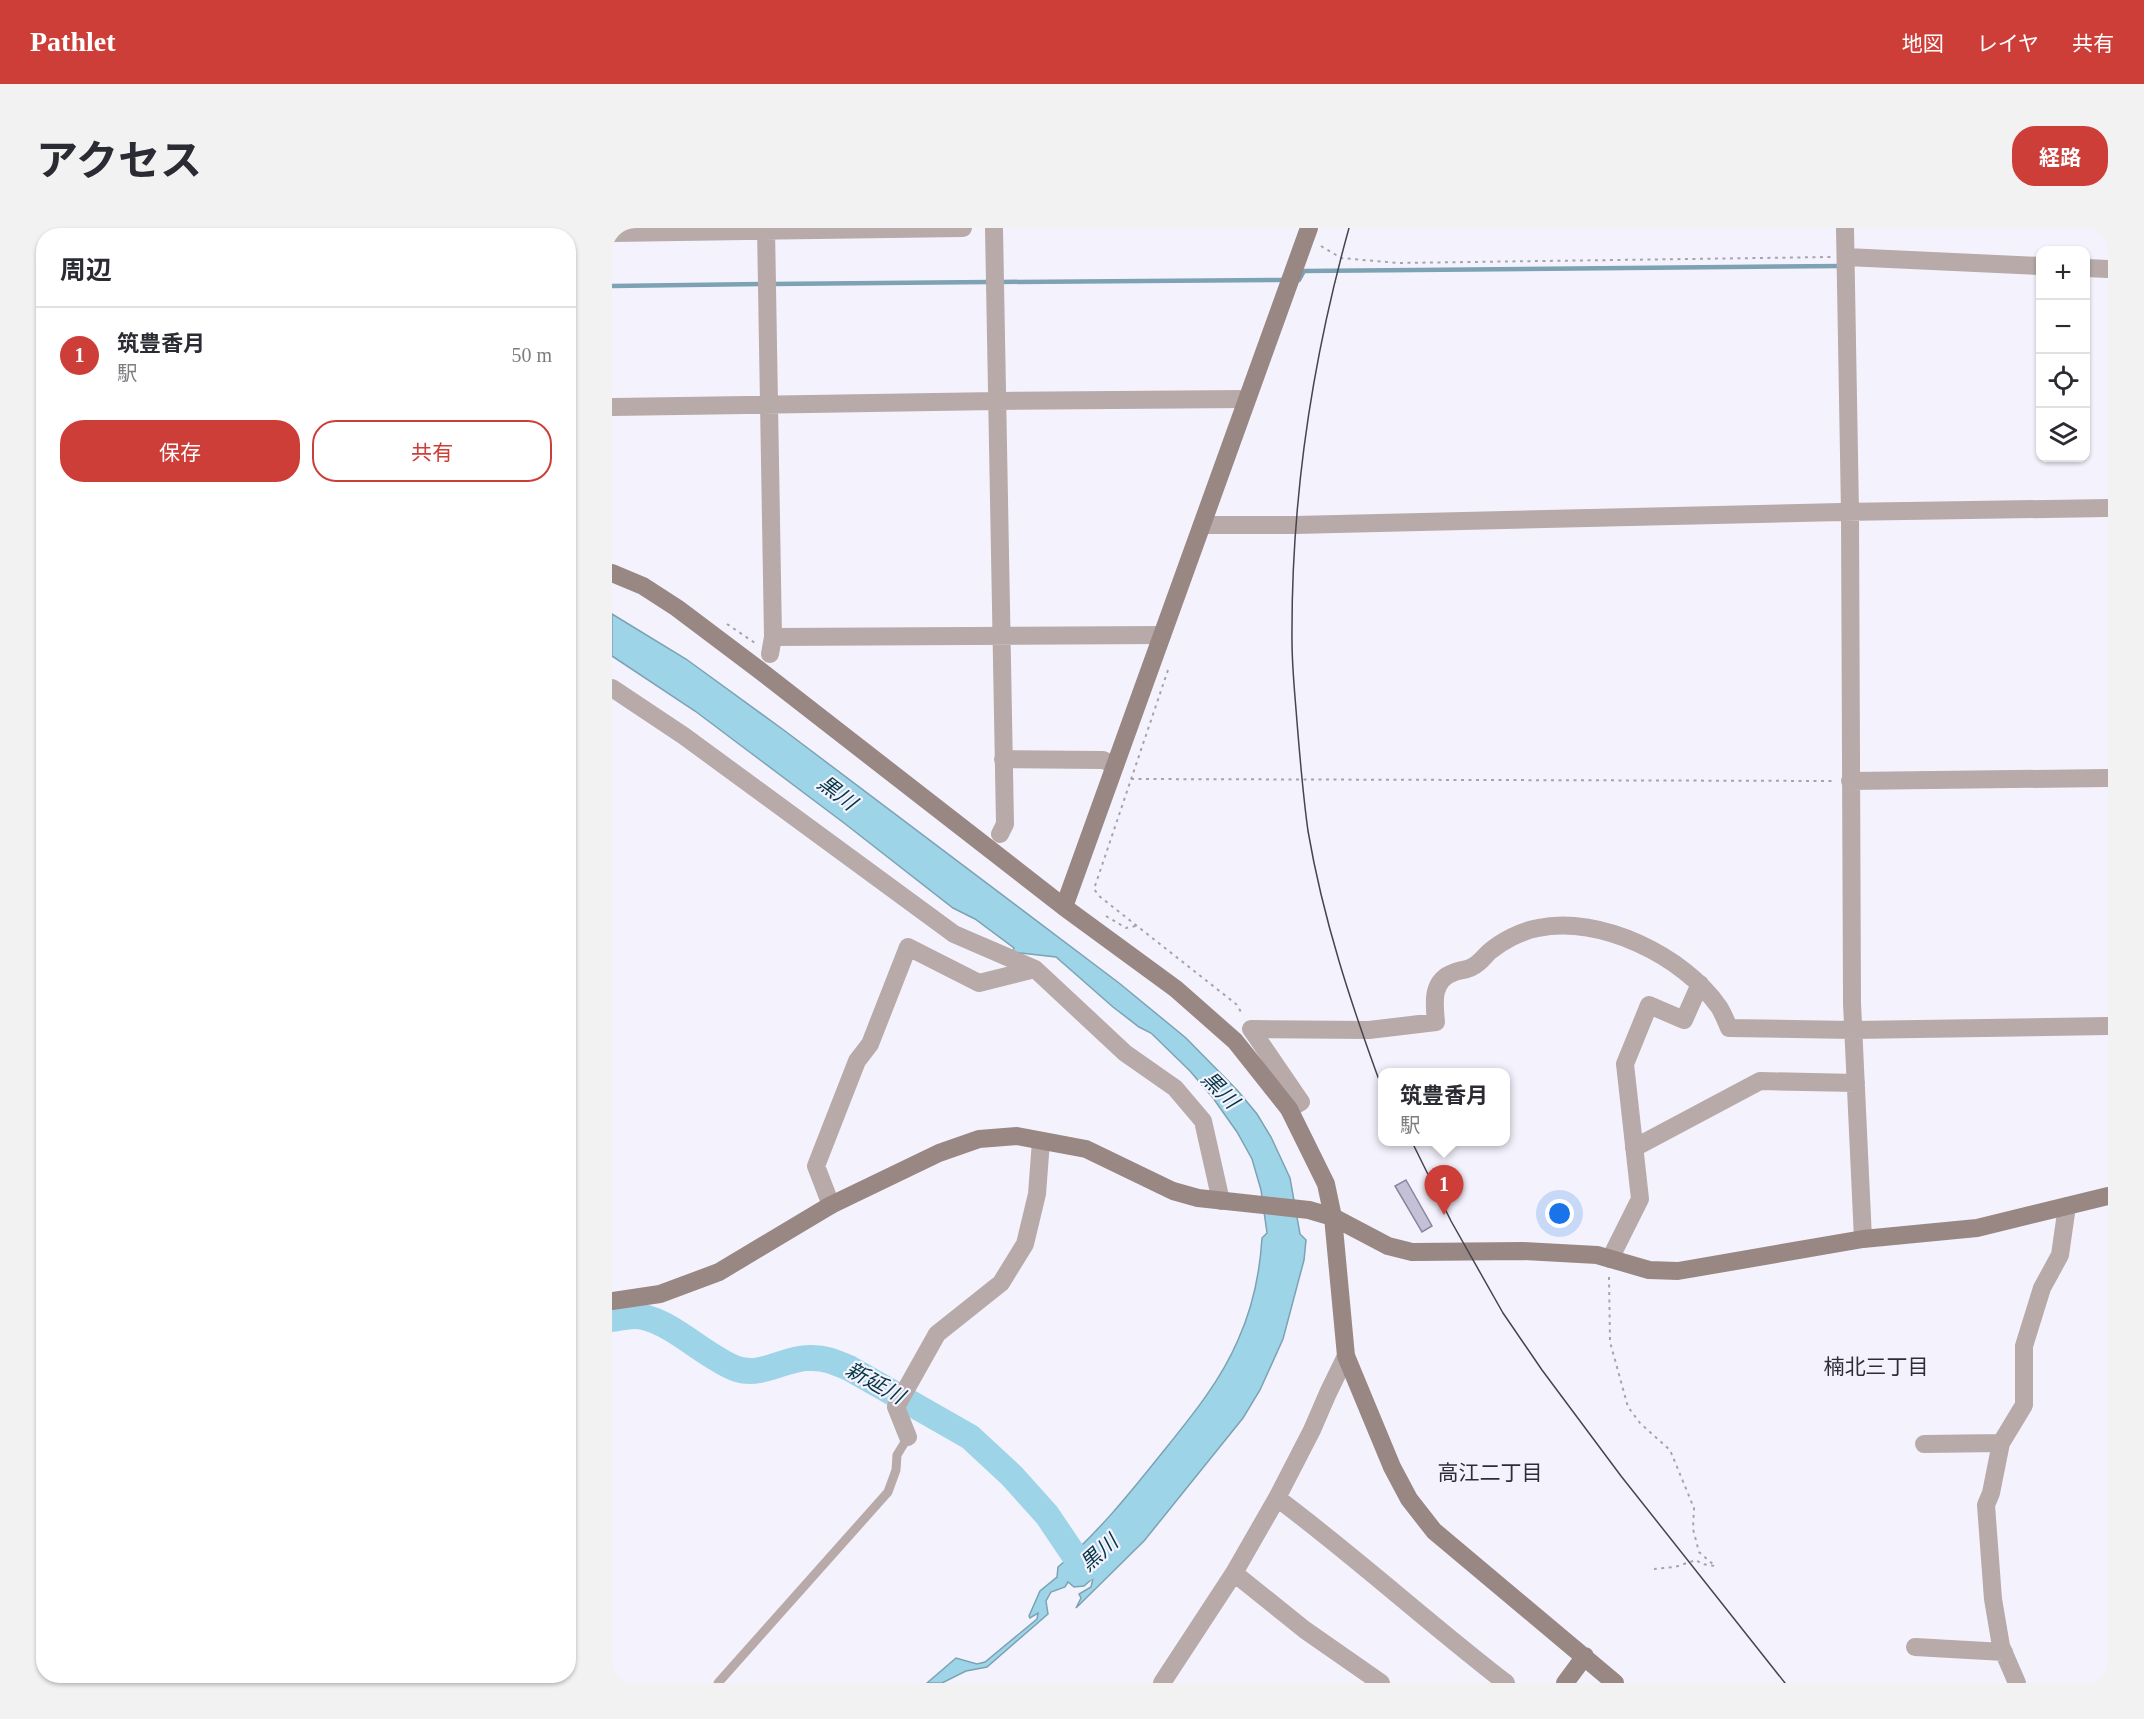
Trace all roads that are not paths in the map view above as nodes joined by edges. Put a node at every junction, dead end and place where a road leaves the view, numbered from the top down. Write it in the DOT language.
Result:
graph roads {
  1 [pos="963,228"];
  2 [pos="994,228"];
  3 [pos="1845,228"];
  4 [pos="766,229"];
  5 [pos="1307,232"];
  6 [pos="612,233"];
  7 [pos="1846,257"];
  8 [pos="2036,266"];
  9 [pos="2090,268"];
  10 [pos="2108,269"];
  11 [pos="1246,399"];
  12 [pos="997,401"];
  13 [pos="768,404"];
  14 [pos="612,407"];
  15 [pos="2108,508"];
  16 [pos="1850,512"];
  17 [pos="1202,525"];
  18 [pos="612,573"];
  19 [pos="1162,635"];
  20 [pos="1000,636"];
  21 [pos="612,688"];
  22 [pos="1003,759"];
  23 [pos="1115,765"];
  24 [pos="2108,778"];
  25 [pos="1850,781"];
  26 [pos="1000,834"];
  27 [pos="1064,907"];
  28 [pos="1035,969"];
  29 [pos="1700,984"];
  30 [pos="2108,1026"];
  31 [pos="1853,1030"];
  32 [pos="1856,1083"];
  33 [pos="1289,1109"];
  34 [pos="1041,1141"];
  35 [pos="1634,1148"];
  36 [pos="2108,1196"];
  37 [pos="1230,1203"];
  38 [pos="831,1205"];
  39 [pos="2067,1206"];
  40 [pos="1333,1217"];
  41 [pos="1863,1239"];
  42 [pos="1610,1259"];
  43 [pos="612,1301"];
  44 [pos="1346,1356"];
  45 [pos="908,1437"];
  46 [pos="2001,1443"];
  47 [pos="1924,1444"];
  48 [pos="1277,1498"];
  49 [pos="1234,1573"];
  50 [pos="1915,1647"];
  51 [pos="2004,1652"];
  52 [pos="1585,1656"];
  53 [pos="718,1683"];
  54 [pos="1162,1683"];
  55 [pos="1381,1683"];
  56 [pos="1506,1683"];
  57 [pos="1565,1683"];
  58 [pos="1615,1683"];
  59 [pos="2017,1683"];
  1 -- 4 [label="street"];
  2 -- 12 [label="street"];
  3 -- 7 [label="street"];
  4 -- 6 [label="street"];
  4 -- 13 [label="street"];
  5 -- 11 [label="street"];
  7 -- 8 [label="street"];
  7 -- 16 [label="street"];
  9 -- 10 [label="street"];
  11 -- 12 [label="street"];
  11 -- 17 [label="street"];
  12 -- 13 [label="street"];
  12 -- 20 [label="street"];
  13 -- 14 [label="street"];
  13 -- 20 [label="street"];
  15 -- 16 [label="street"];
  16 -- 17 [label="street"];
  16 -- 25 [label="street"];
  17 -- 19 [label="street"];
  18 -- 27 [label="street"];
  19 -- 20 [label="street"];
  19 -- 23 [label="street"];
  20 -- 22 [label="street"];
  21 -- 28 [label="street"];
  22 -- 23 [label="street"];
  22 -- 26 [label="street"];
  23 -- 27 [label="street"];
  24 -- 25 [label="street"];
  25 -- 31 [label="street"];
  27 -- 33 [label="street"];
  28 -- 37 [label="street"];
  28 -- 38 [label="street"];
  29 -- 31 [label="street"];
  29 -- 33 [label="street"];
  29 -- 35 [label="street"];
  30 -- 31 [label="street"];
  31 -- 32 [label="street"];
  32 -- 35 [label="street"];
  32 -- 41 [label="street"];
  33 -- 40 [label="street"];
  34 -- 37 [label="street"];
  34 -- 38 [label="street"];
  34 -- 45 [label="street"];
  35 -- 42 [label="street"];
  36 -- 39 [label="street"];
  37 -- 40 [label="street"];
  38 -- 43 [label="street"];
  39 -- 41 [label="street"];
  39 -- 46 [label="street"];
  40 -- 42 [label="street"];
  40 -- 44 [label="street"];
  41 -- 42 [label="street"];
  44 -- 48 [label="street"];
  44 -- 52 [label="street"];
  45 -- 53 [label="lane"];
  46 -- 47 [label="street"];
  46 -- 51 [label="street"];
  48 -- 49 [label="street"];
  48 -- 56 [label="street"];
  49 -- 54 [label="street"];
  49 -- 55 [label="street"];
  50 -- 51 [label="street"];
  51 -- 59 [label="street"];
  52 -- 57 [label="street"];
  52 -- 58 [label="street"];
}
